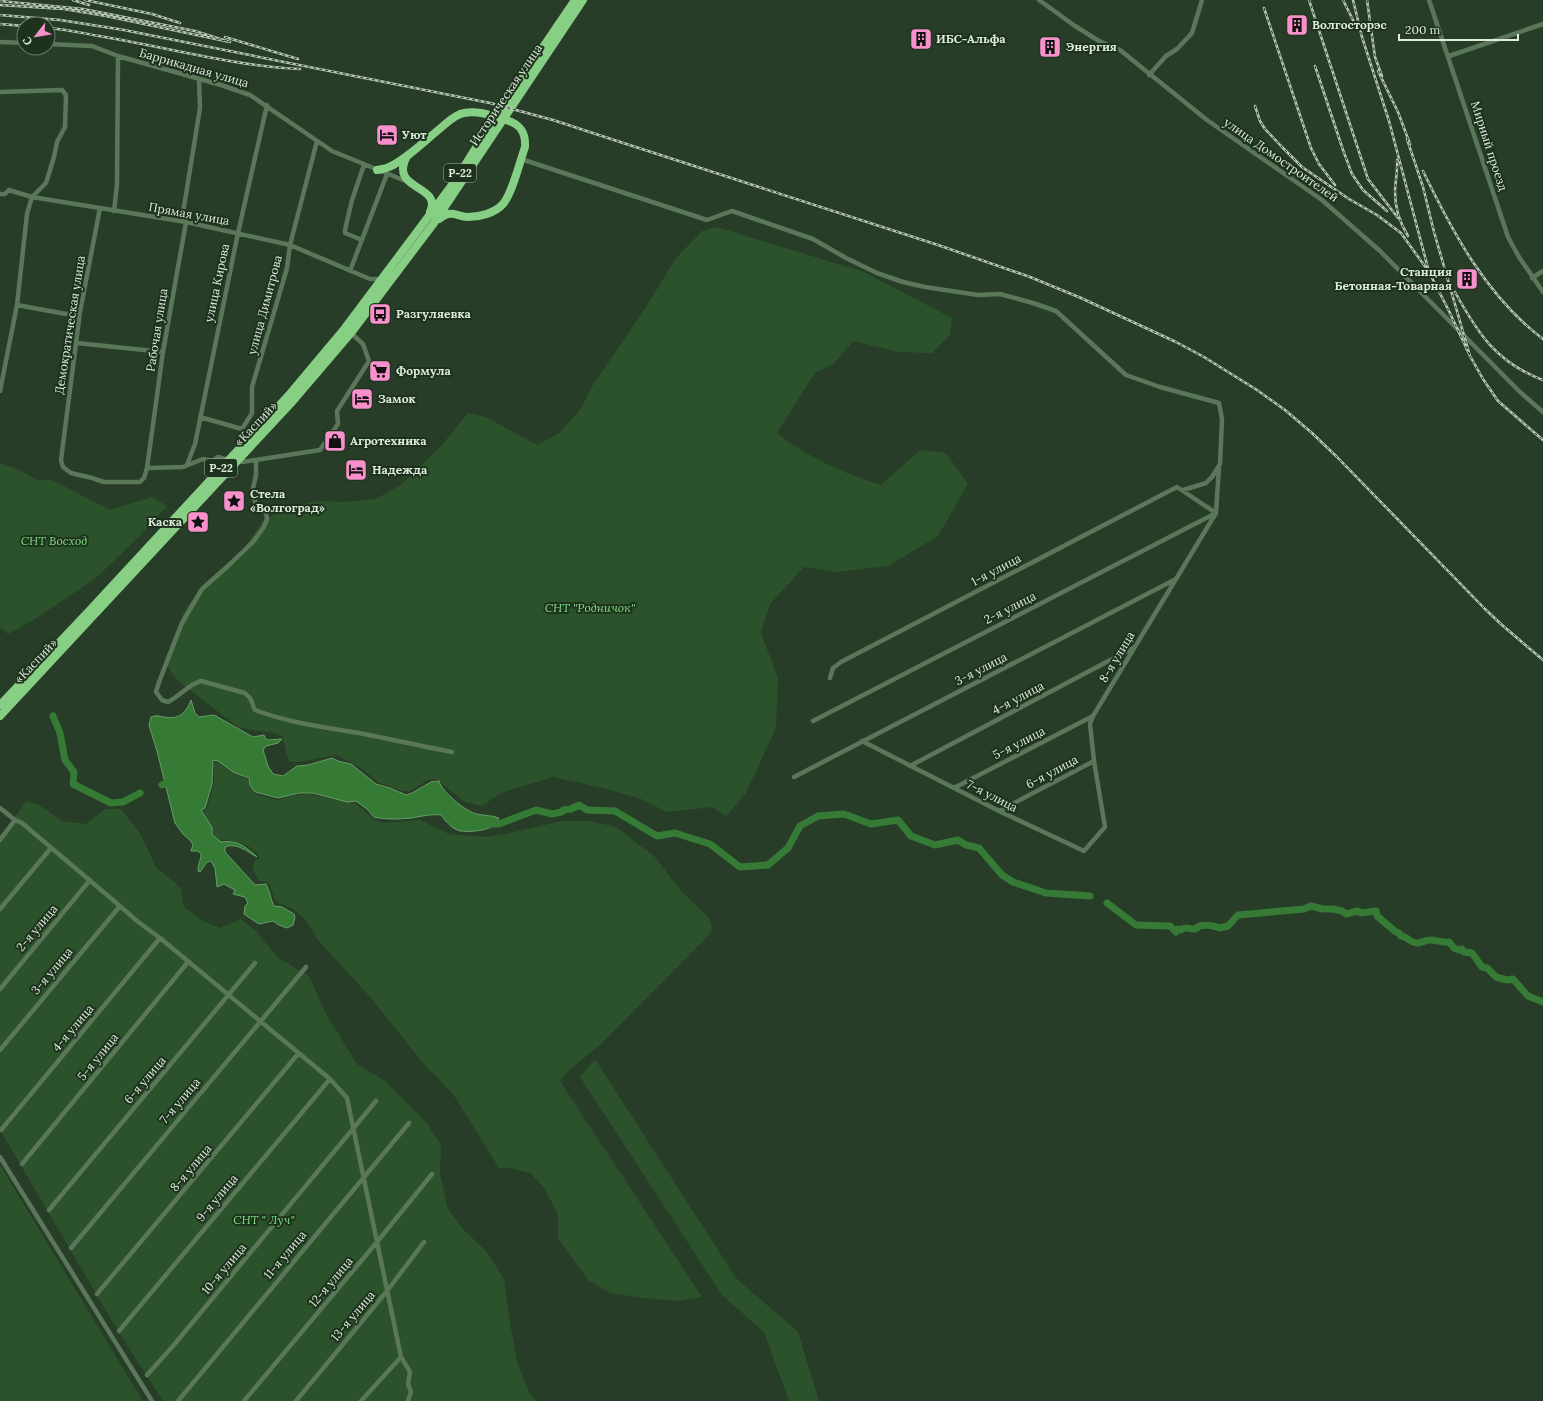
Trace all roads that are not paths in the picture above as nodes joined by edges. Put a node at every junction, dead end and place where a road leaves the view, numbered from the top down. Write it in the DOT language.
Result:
graph roads {
  1 [pos="574,0"];
  2 [pos="584,0"];
  3 [pos="1039,0"];
  4 [pos="1202,0"];
  5 [pos="1429,0"];
  6 [pos="1543,24"];
  7 [pos="0,42"];
  8 [pos="16,43"];
  9 [pos="56,44"];
  10 [pos="118,56"];
  11 [pos="1448,56"];
  12 [pos="1149,75"];
  13 [pos="199,79"];
  14 [pos="520,87"];
  15 [pos="0,92"];
  16 [pos="267,105"];
  17 [pos="493,128"];
  18 [pos="317,141"];
  19 [pos="407,156"];
  20 [pos="521,159"];
  21 [pos="364,165"];
  22 [pos="377,170"];
  23 [pos="387,174"];
  24 [pos="464,180"];
  25 [pos="455,181"];
  26 [pos="408,182"];
  27 [pos="421,189"];
  28 [pos="0,194"];
  29 [pos="32,197"];
  30 [pos="100,208"];
  31 [pos="114,211"];
  32 [pos="461,215"];
  33 [pos="431,221"];
  34 [pos="186,222"];
  35 [pos="238,233"];
  36 [pos="362,240"];
  37 [pos="290,246"];
  38 [pos="350,271"];
  39 [pos="1543,271"];
  40 [pos="1532,278"];
  41 [pos="383,279"];
  42 [pos="370,280"];
  43 [pos="372,292"];
  44 [pos="1543,292"];
  45 [pos="17,305"];
  46 [pos="80,312"];
  47 [pos="351,333"];
  48 [pos="77,343"];
  49 [pos="163,352"];
  50 [pos="0,391"];
  51 [pos="1543,412"];
  52 [pos="200,417"];
  53 [pos="256,460"];
  54 [pos="236,461"];
  55 [pos="1220,464"];
  56 [pos="187,465"];
  57 [pos="147,468"];
  58 [pos="1183,490"];
  59 [pos="1216,513"];
  60 [pos="1177,579"];
  61 [pos="1134,647"];
  62 [pos="830,678"];
  63 [pos="0,705"];
  64 [pos="0,716"];
  65 [pos="1093,716"];
  66 [pos="813,721"];
  67 [pos="862,742"];
  68 [pos="452,752"];
  69 [pos="1094,761"];
  70 [pos="910,766"];
  71 [pos="794,777"];
  72 [pos="954,788"];
  73 [pos="0,808"];
  74 [pos="999,811"];
  75 [pos="15,820"];
  76 [pos="1105,827"];
  77 [pos="0,840"];
  78 [pos="51,848"];
  79 [pos="90,880"];
  80 [pos="120,906"];
  81 [pos="0,909"];
  82 [pos="160,938"];
  83 [pos="188,962"];
  84 [pos="255,963"];
  85 [pos="306,966"];
  86 [pos="0,989"];
  87 [pos="229,995"];
  88 [pos="260,1021"];
  89 [pos="0,1050"];
  90 [pos="298,1054"];
  91 [pos="330,1079"];
  92 [pos="376,1101"];
  93 [pos="408,1123"];
  94 [pos="354,1129"];
  95 [pos="1,1130"];
  96 [pos="0,1157"];
  97 [pos="22,1164"];
  98 [pos="432,1174"];
  99 [pos="363,1179"];
  100 [pos="49,1210"];
  101 [pos="377,1242"];
  102 [pos="424,1242"];
  103 [pos="71,1248"];
  104 [pos="387,1291"];
  105 [pos="97,1294"];
  106 [pos="119,1331"];
  107 [pos="401,1357"];
  108 [pos="147,1375"];
  109 [pos="152,1401"];
  110 [pos="178,1401"];
  111 [pos="244,1401"];
  112 [pos="296,1401"];
  113 [pos="361,1401"];
  114 [pos="408,1401"];
  1 -- 14 [label="highway, Историческая улица / Р-22"];
  2 -- 14 [label="highway, Историческая улица / Р-22"];
  3 -- 12 [label="street, улица Домостроителей"];
  4 -- 12 [label="street"];
  5 -- 11 [label="street, Мирный проезд"];
  6 -- 11 [label="street"];
  7 -- 8 [label="street"];
  9 -- 10 [label="street, Баррикадная улица"];
  10 -- 13 [label="street, Баррикадная улица"];
  10 -- 31 [label="street"];
  11 -- 40 [label="street, Мирный проезд"];
  12 -- 51 [label="street, улица Домостроителей"];
  13 -- 16 [label="street, Баррикадная улица"];
  13 -- 34 [label="street, Рабочая улица"];
  14 -- 17 [label="highway, Историческая улица / Р-22"];
  15 -- 29 [label="street"];
  16 -- 18 [label="street, Баррикадная улица"];
  16 -- 35 [label="street, улица Кирова"];
  17 -- 24 [label="highway, Историческая улица / Р-22"];
  17 -- 25 [label="highway, Историческая улица / Р-22"];
  18 -- 21 [label="street, Баррикадная улица"];
  18 -- 37 [label="street, улица Димитрова"];
  19 -- 20 [label="highway"];
  19 -- 22 [label="highway"];
  19 -- 26 [label="highway"];
  20 -- 32 [label="highway"];
  20 -- 55 [label="street"];
  21 -- 22 [label="street, Баррикадная улица"];
  21 -- 36 [label="street"];
  22 -- 23 [label="street, Баррикадная улица"];
  23 -- 26 [label="street, Баррикадная улица"];
  23 -- 36 [label="street"];
  24 -- 32 [label="highway"];
  24 -- 33 [label="highway, Историческая улица / Р-22"];
  25 -- 27 [label="highway"];
  25 -- 33 [label="highway, Историческая улица / Р-22"];
  26 -- 27 [label="highway"];
  27 -- 33 [label="highway"];
  28 -- 29 [label="street, Прямая улица"];
  29 -- 30 [label="street, Прямая улица"];
  29 -- 45 [label="street"];
  30 -- 31 [label="street, Прямая улица"];
  30 -- 46 [label="street, Демократическая улица"];
  31 -- 34 [label="street, Прямая улица"];
  32 -- 33 [label="highway"];
  33 -- 41 [label="highway, «Каспий» / Р-22"];
  33 -- 47 [label="highway, «Каспий» / Р-22"];
  34 -- 35 [label="street, Прямая улица"];
  34 -- 49 [label="street, Рабочая улица"];
  35 -- 37 [label="street, Прямая улица"];
  35 -- 52 [label="street, улица Кирова"];
  36 -- 38 [label="street"];
  37 -- 38 [label="street, Прямая улица"];
  37 -- 52 [label="street, улица Димитрова"];
  38 -- 42 [label="street, Прямая улица"];
  39 -- 40 [label="street"];
  40 -- 44 [label="street, Мирный проезд"];
  41 -- 42 [label="street"];
  41 -- 43 [label="highway, «Каспий» / Р-22"];
  42 -- 43 [label="street"];
  43 -- 54 [label="highway, «Каспий» / Р-22"];
  45 -- 46 [label="street"];
  45 -- 50 [label="street"];
  46 -- 48 [label="street, Демократическая улица"];
  47 -- 53 [label="street"];
  47 -- 54 [label="highway, «Каспий» / Р-22"];
  48 -- 49 [label="street"];
  48 -- 57 [label="street, Демократическая улица"];
  49 -- 57 [label="street, Рабочая улица"];
  52 -- 56 [label="street, улица Кирова"];
  53 -- 54 [label="street"];
  53 -- 68 [label="street"];
  54 -- 56 [label="street"];
  54 -- 63 [label="highway, «Каспий» / Р-22"];
  54 -- 64 [label="highway, «Каспий» / Р-22"];
  55 -- 58 [label="street"];
  55 -- 59 [label="street"];
  56 -- 57 [label="street"];
  58 -- 59 [label="street"];
  58 -- 62 [label="street, 1-я улица"];
  59 -- 60 [label="street, 8-я улица"];
  59 -- 66 [label="street, 2-я улица"];
  60 -- 61 [label="street, 8-я улица"];
  60 -- 67 [label="street, 3-я улица"];
  61 -- 65 [label="street, 8-я улица"];
  61 -- 70 [label="street, 4-я улица"];
  65 -- 69 [label="street, 8-я улица"];
  65 -- 72 [label="street, 5-я улица"];
  67 -- 70 [label="street, 7-я улица"];
  67 -- 71 [label="street, 3-я улица"];
  69 -- 74 [label="street, 6-я улица"];
  69 -- 76 [label="street, 8-я улица"];
  70 -- 72 [label="street, 7-я улица"];
  72 -- 74 [label="street, 7-я улица"];
  73 -- 75 [label="street"];
  74 -- 76 [label="street, 7-я улица"];
  75 -- 77 [label="street"];
  75 -- 78 [label="street"];
  78 -- 79 [label="street"];
  78 -- 81 [label="street"];
  79 -- 80 [label="street"];
  79 -- 86 [label="street, 2-я улица"];
  80 -- 82 [label="street"];
  80 -- 89 [label="street, 3-я улица"];
  82 -- 83 [label="street"];
  82 -- 95 [label="street, 4-я улица"];
  83 -- 87 [label="street"];
  83 -- 97 [label="street, 5-я улица"];
  84 -- 87 [label="street, 6-я улица"];
  85 -- 88 [label="street, 7-я улица"];
  87 -- 88 [label="street"];
  87 -- 100 [label="street, 6-я улица"];
  88 -- 90 [label="street"];
  88 -- 103 [label="street, 7-я улица"];
  90 -- 91 [label="street"];
  90 -- 105 [label="street, 8-я улица"];
  91 -- 94 [label="street"];
  91 -- 106 [label="street, 9-я улица"];
  92 -- 94 [label="street, 10-я улица"];
  93 -- 99 [label="street, 11-я улица"];
  94 -- 99 [label="street"];
  94 -- 108 [label="street, 10-я улица"];
  96 -- 109 [label="street"];
  98 -- 101 [label="street, 12-я улица"];
  99 -- 101 [label="street"];
  99 -- 110 [label="street, 11-я улица"];
  101 -- 104 [label="street"];
  101 -- 111 [label="street, 12-я улица"];
  102 -- 104 [label="street, 13-я улица"];
  104 -- 107 [label="street"];
  104 -- 112 [label="street, 13-я улица"];
  107 -- 113 [label="street"];
  107 -- 114 [label="street"];
}
